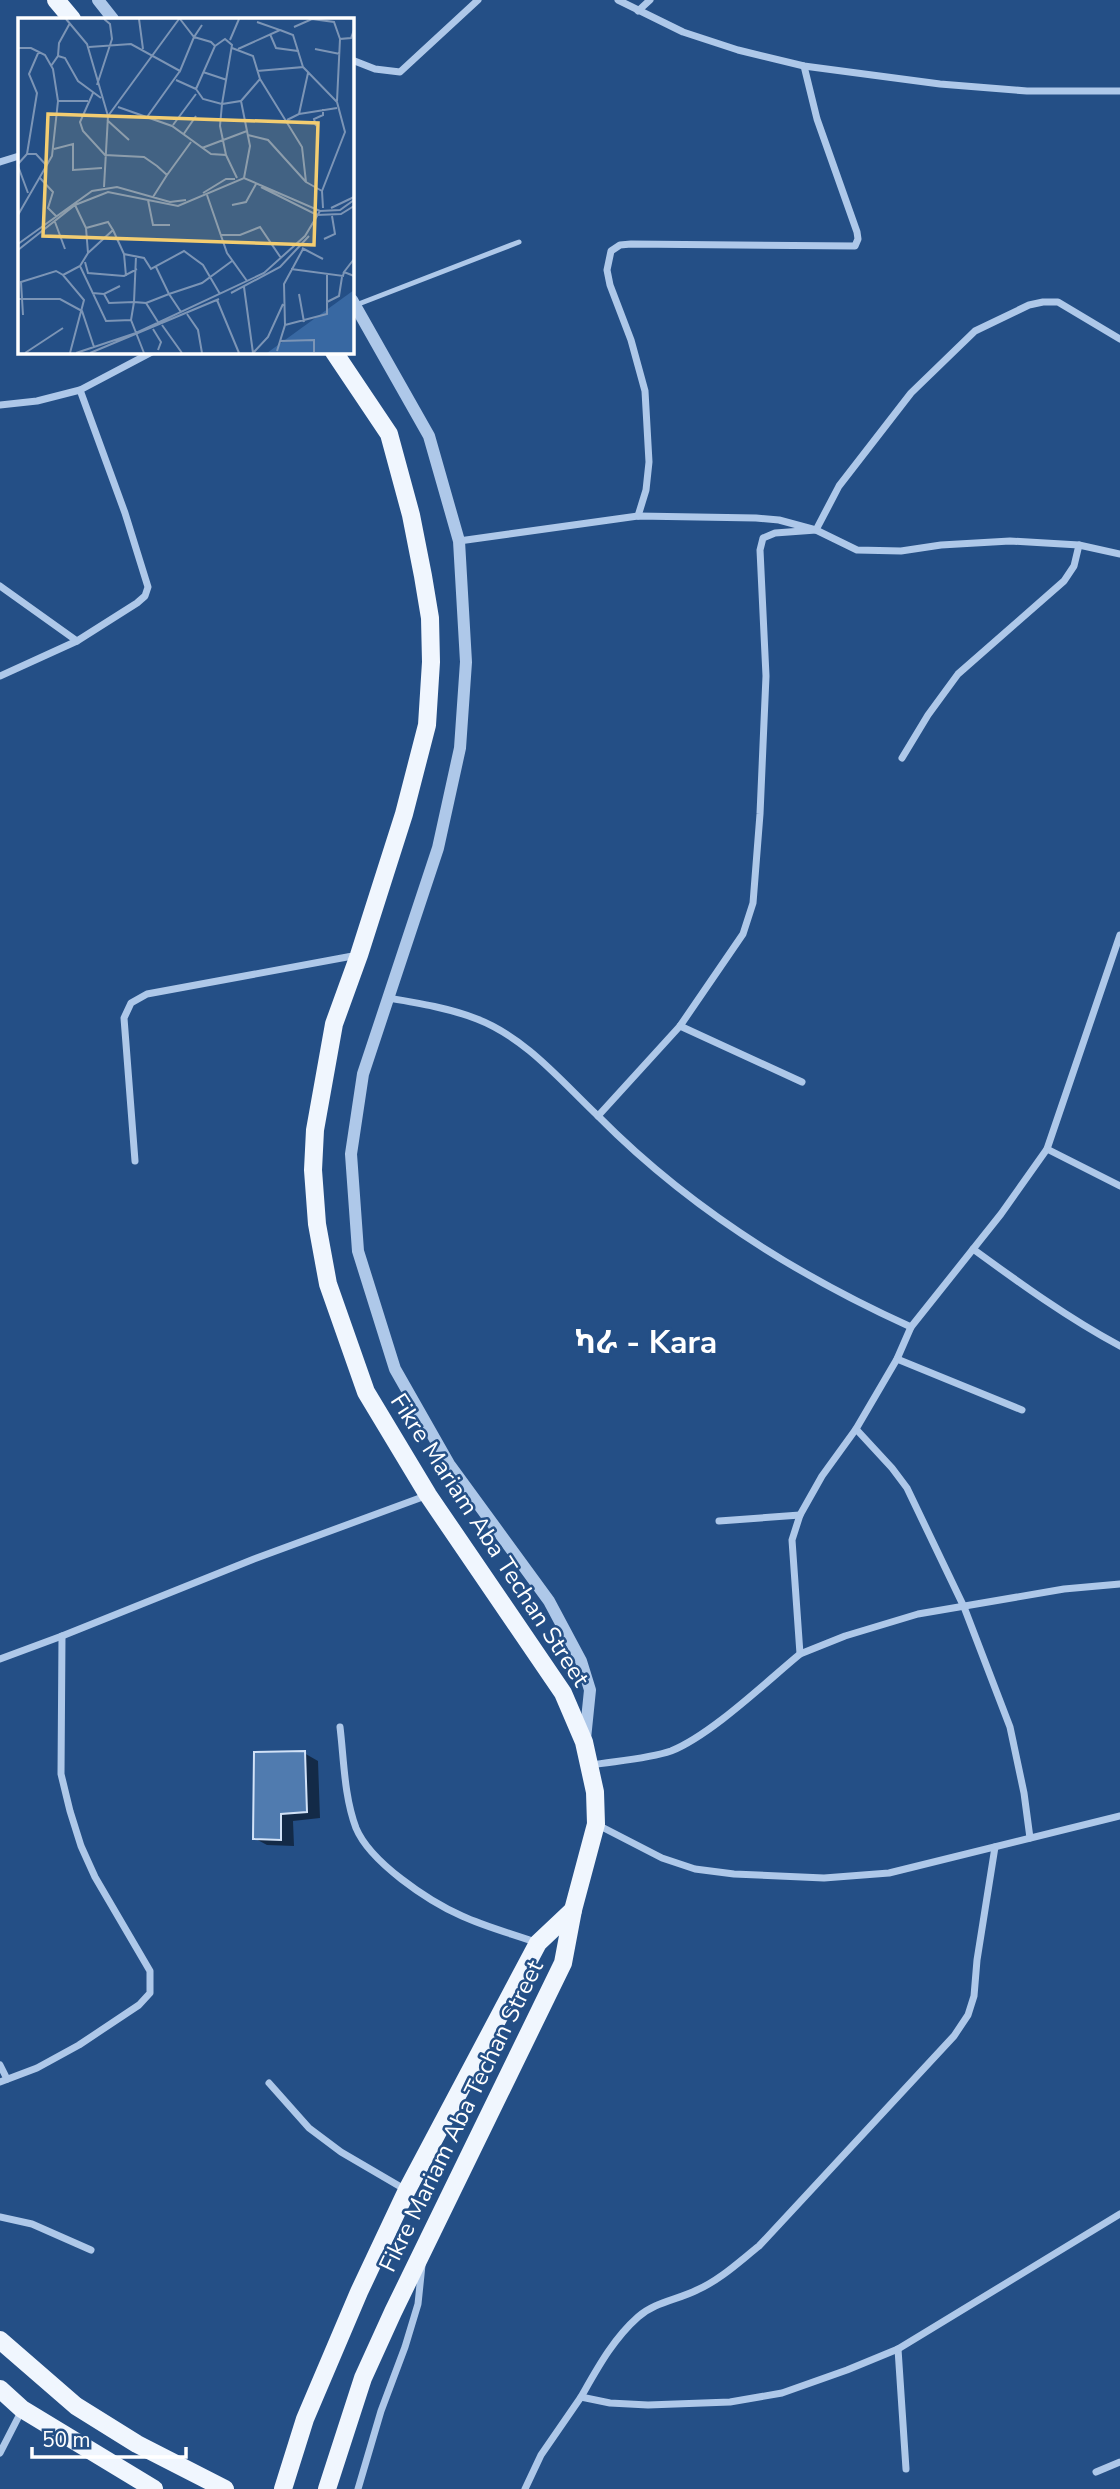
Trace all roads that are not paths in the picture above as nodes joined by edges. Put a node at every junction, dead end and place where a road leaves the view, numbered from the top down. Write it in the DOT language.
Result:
graph roads {
  1 [pos="55,0"];
  2 [pos="98,0"];
  3 [pos="478,0"];
  4 [pos="618,0"];
  5 [pos="650,0"];
  6 [pos="638,11"];
  7 [pos="71,18"];
  8 [pos="112,18"];
  9 [pos="354,61"];
  10 [pos="804,66"];
  11 [pos="1120,91"];
  12 [pos="18,156"];
  13 [pos="0,162"];
  14 [pos="519,242"];
  15 [pos="354,303"];
  16 [pos="1120,339"];
  17 [pos="148,354"];
  18 [pos="335,354"];
  19 [pos="80,390"];
  20 [pos="0,405"];
  21 [pos="638,516"];
  22 [pos="816,530"];
  23 [pos="459,541"];
  24 [pos="1079,545"];
  25 [pos="1120,554"];
  26 [pos="0,586"];
  27 [pos="77,641"];
  28 [pos="0,676"];
  29 [pos="902,758"];
  30 [pos="1120,935"];
  31 [pos="359,955"];
  32 [pos="388,998"];
  33 [pos="680,1026"];
  34 [pos="802,1082"];
  35 [pos="598,1116"];
  36 [pos="1047,1149"];
  37 [pos="135,1161"];
  38 [pos="1120,1186"];
  39 [pos="974,1249"];
  40 [pos="912,1327"];
  41 [pos="1120,1346"];
  42 [pos="897,1359"];
  43 [pos="1022,1410"];
  44 [pos="856,1429"];
  45 [pos="428,1495"];
  46 [pos="800,1516"];
  47 [pos="719,1521"];
  48 [pos="1120,1584"];
  49 [pos="964,1607"];
  50 [pos="62,1636"];
  51 [pos="800,1654"];
  52 [pos="0,1659"];
  53 [pos="340,1727"];
  54 [pos="584,1742"];
  55 [pos="590,1765"];
  56 [pos="1120,1816"];
  57 [pos="596,1824"];
  58 [pos="1030,1838"];
  59 [pos="995,1847"];
  60 [pos="573,1910"];
  61 [pos="538,1943"];
  62 [pos="0,2065"];
  63 [pos="4,2081"];
  64 [pos="269,2083"];
  65 [pos="407,2190"];
  66 [pos="1120,2214"];
  67 [pos="0,2217"];
  68 [pos="425,2246"];
  69 [pos="91,2250"];
  70 [pos="0,2340"];
  71 [pos="898,2349"];
  72 [pos="0,2389"];
  73 [pos="581,2397"];
  74 [pos="22,2409"];
  75 [pos="0,2453"];
  76 [pos="1120,2462"];
  77 [pos="905,2469"];
  78 [pos="1096,2472"];
  79 [pos="154,2489"];
  80 [pos="225,2489"];
  81 [pos="283,2489"];
  82 [pos="327,2489"];
  83 [pos="358,2489"];
  84 [pos="525,2489"];
  1 -- 7 [label="main road"];
  2 -- 8 [label="street"];
  3 -- 9 [label="street"];
  4 -- 6 [label="street"];
  5 -- 6 [label="street"];
  6 -- 10 [label="street"];
  10 -- 11 [label="street"];
  10 -- 21 [label="street"];
  12 -- 13 [label="street"];
  14 -- 15 [label="lane"];
  15 -- 23 [label="street"];
  16 -- 22 [label="street"];
  17 -- 19 [label="street"];
  18 -- 31 [label="main road, Fikre Mariam Aba Techan Street"];
  19 -- 20 [label="street"];
  19 -- 27 [label="street"];
  21 -- 22 [label="street"];
  21 -- 23 [label="street"];
  22 -- 24 [label="street"];
  22 -- 33 [label="street"];
  23 -- 32 [label="street"];
  24 -- 25 [label="street"];
  24 -- 29 [label="street"];
  26 -- 27 [label="street"];
  27 -- 28 [label="street"];
  30 -- 36 [label="street"];
  31 -- 37 [label="street"];
  31 -- 45 [label="main road, Fikre Mariam Aba Techan Street"];
  32 -- 35 [label="street"];
  32 -- 54 [label="street"];
  33 -- 34 [label="street"];
  33 -- 35 [label="street"];
  35 -- 40 [label="street"];
  36 -- 38 [label="street"];
  36 -- 39 [label="street"];
  39 -- 40 [label="street"];
  39 -- 41 [label="street"];
  40 -- 42 [label="street"];
  42 -- 43 [label="street"];
  42 -- 44 [label="street"];
  44 -- 46 [label="street"];
  44 -- 49 [label="street"];
  45 -- 50 [label="street"];
  45 -- 54 [label="main road, Fikre Mariam Aba Techan Street"];
  46 -- 47 [label="street"];
  46 -- 51 [label="street"];
  48 -- 49 [label="street"];
  49 -- 51 [label="street"];
  49 -- 58 [label="street"];
  50 -- 52 [label="street"];
  50 -- 63 [label="street"];
  51 -- 55 [label="street"];
  53 -- 61 [label="street"];
  54 -- 55 [label="main road, Fikre Mariam Aba Techan Street"];
  55 -- 57 [label="main road, Fikre Mariam Aba Techan Street"];
  56 -- 58 [label="street"];
  57 -- 59 [label="street"];
  57 -- 60 [label="main road, Fikre Mariam Aba Techan Street"];
  58 -- 59 [label="street"];
  59 -- 73 [label="street"];
  60 -- 61 [label="main road, Fikre Mariam Aba Techan Street"];
  60 -- 68 [label="main road, Fikre Mariam Aba Techan Street"];
  61 -- 65 [label="main road, Fikre Mariam Aba Techan Street"];
  62 -- 63 [label="street"];
  64 -- 65 [label="street"];
  65 -- 81 [label="main road, Fikre Mariam Aba Techan Street"];
  66 -- 71 [label="street"];
  67 -- 69 [label="street"];
  68 -- 82 [label="main road, Fikre Mariam Aba Techan Street"];
  68 -- 83 [label="street"];
  70 -- 80 [label="main road"];
  71 -- 73 [label="street"];
  71 -- 77 [label="street"];
  72 -- 74 [label="main road"];
  73 -- 84 [label="street"];
  74 -- 75 [label="street"];
  74 -- 79 [label="main road"];
  76 -- 78 [label="street"];
}
